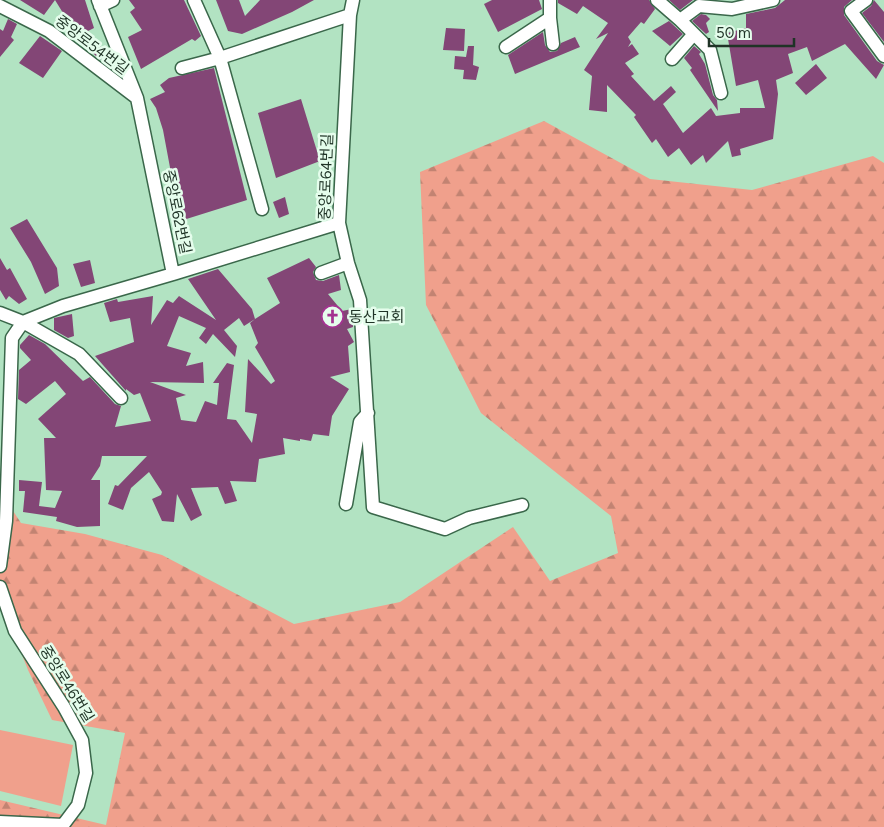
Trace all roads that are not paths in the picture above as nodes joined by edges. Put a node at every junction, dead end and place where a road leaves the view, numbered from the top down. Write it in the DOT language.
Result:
graph roads {
  1 [pos="113,0"];
  2 [pos="194,0"];
  3 [pos="353,0"];
  4 [pos="550,0"];
  5 [pos="657,0"];
  6 [pos="773,0"];
  7 [pos="866,0"];
  8 [pos="99,3"];
  9 [pos="0,6"];
  10 [pos="350,14"];
  11 [pos="550,18"];
  12 [pos="680,20"];
  13 [pos="693,35"];
  14 [pos="552,44"];
  15 [pos="506,47"];
  16 [pos="884,56"];
  17 [pos="220,58"];
  18 [pos="672,59"];
  19 [pos="182,68"];
  20 [pos="721,93"];
  21 [pos="137,98"];
  22 [pos="262,208"];
  23 [pos="339,223"];
  24 [pos="348,263"];
  25 [pos="173,274"];
  26 [pos="321,274"];
  27 [pos="0,314"];
  28 [pos="23,322"];
  29 [pos="121,398"];
  30 [pos="368,413"];
  31 [pos="346,504"];
  32 [pos="522,504"];
  33 [pos="0,566"];
  34 [pos="0,587"];
  35 [pos="0,822"];
  1 -- 8 [label="street, 중앙로62번길"];
  2 -- 17 [label="street"];
  3 -- 10 [label="street, 중앙로64번길"];
  4 -- 11 [label="street"];
  5 -- 12 [label="street"];
  6 -- 12 [label="street"];
  7 -- 16 [label="street"];
  8 -- 21 [label="street, 중앙로62번길"];
  9 -- 21 [label="street, 중앙로54번길"];
  10 -- 17 [label="street"];
  10 -- 23 [label="street, 중앙로64번길"];
  11 -- 14 [label="street"];
  11 -- 15 [label="street"];
  12 -- 13 [label="street"];
  13 -- 18 [label="street"];
  13 -- 20 [label="street"];
  17 -- 19 [label="street"];
  17 -- 22 [label="street"];
  21 -- 25 [label="street, 중앙로62번길"];
  23 -- 24 [label="street, 중앙로64번길"];
  23 -- 25 [label="street"];
  24 -- 26 [label="street"];
  24 -- 30 [label="street, 중앙로64번길"];
  25 -- 28 [label="street, 중앙로62번길"];
  27 -- 28 [label="street"];
  28 -- 29 [label="street"];
  28 -- 33 [label="street"];
  30 -- 31 [label="street, 중앙로64번길"];
  30 -- 32 [label="street, 중앙로64번길"];
  34 -- 35 [label="street, 중앙로46번길"];
}
